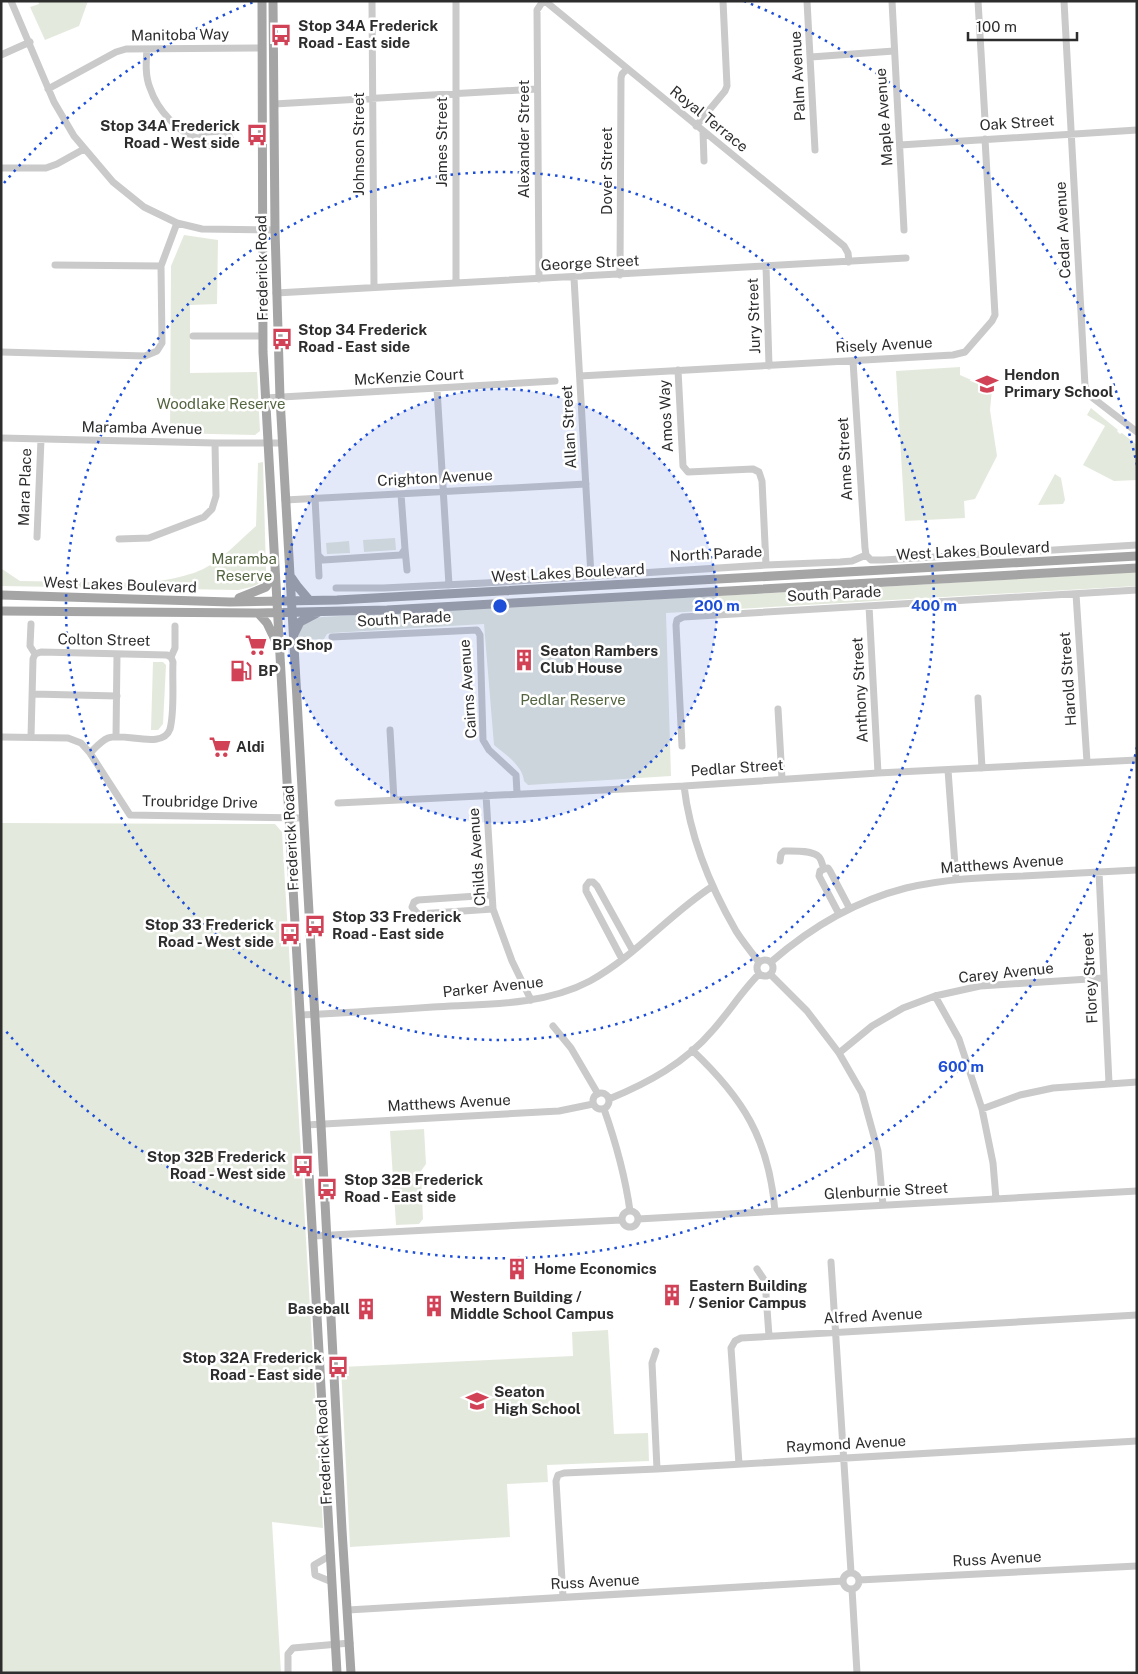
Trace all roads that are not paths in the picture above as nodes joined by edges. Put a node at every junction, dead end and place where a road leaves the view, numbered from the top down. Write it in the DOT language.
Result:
graph roads {
  1 [pos="11,1"];
  2 [pos="262,1"];
  3 [pos="273,1"];
  4 [pos="372,1"];
  5 [pos="456,1"];
  6 [pos="544,1"];
  7 [pos="722,1"];
  8 [pos="807,1"];
  9 [pos="892,1"];
  10 [pos="978,1"];
  11 [pos="1064,1"];
  12 [pos="30,42"];
  13 [pos="262,48"];
  14 [pos="146,49"];
  15 [pos="894,51"];
  16 [pos="1,55"];
  17 [pos="811,56"];
  18 [pos="626,69"];
  19 [pos="48,89"];
  20 [pos="538,89"];
  21 [pos="456,94"];
  22 [pos="373,99"];
  23 [pos="274,104"];
  24 [pos="985,120"];
  25 [pos="696,126"];
  26 [pos="1137,130"];
  27 [pos="703,132"];
  28 [pos="1071,133"];
  29 [pos="201,139"];
  30 [pos="985,139"];
  31 [pos="900,145"];
  32 [pos="84,149"];
  33 [pos="815,150"];
  34 [pos="704,161"];
  35 [pos="1,168"];
  36 [pos="177,223"];
  37 [pos="262,229"];
  38 [pos="275,230"];
  39 [pos="904,230"];
  40 [pos="906,258"];
  41 [pos="849,262"];
  42 [pos="55,264"];
  43 [pos="161,266"];
  44 [pos="766,266"];
  45 [pos="620,275"];
  46 [pos="574,278"];
  47 [pos="539,279"];
  48 [pos="456,283"];
  49 [pos="374,288"];
  50 [pos="276,293"];
  51 [pos="193,336"];
  52 [pos="263,336"];
  53 [pos="1,352"];
  54 [pos="853,361"];
  55 [pos="769,366"];
  56 [pos="678,370"];
  57 [pos="580,376"];
  58 [pos="554,381"];
  59 [pos="437,389"];
  60 [pos="265,398"];
  61 [pos="280,398"];
  62 [pos="1137,432"];
  63 [pos="1,438"];
  64 [pos="41,439"];
  65 [pos="215,443"];
  66 [pos="282,443"];
  67 [pos="268,444"];
  68 [pos="586,484"];
  69 [pos="443,492"];
  70 [pos="401,494"];
  71 [pos="315,498"];
  72 [pos="285,500"];
  73 [pos="37,537"];
  74 [pos="119,540"];
  75 [pos="1137,545"];
  76 [pos="1086,548"];
  77 [pos="405,549"];
  78 [pos="866,555"];
  79 [pos="318,556"];
  80 [pos="1137,556"];
  81 [pos="1094,558"];
  82 [pos="899,559"];
  83 [pos="766,565"];
  84 [pos="908,568"];
  85 [pos="1137,568"];
  86 [pos="407,570"];
  87 [pos="275,572"];
  88 [pos="290,575"];
  89 [pos="319,576"];
  90 [pos="591,576"];
  91 [pos="449,585"];
  92 [pos="353,587"];
  93 [pos="336,588"];
  94 [pos="1137,590"];
  95 [pos="1076,594"];
  96 [pos="1,595"];
  97 [pos="277,600"];
  98 [pos="292,600"];
  99 [pos="310,600"];
  100 [pos="337,600"];
  101 [pos="230,602"];
  102 [pos="869,606"];
  103 [pos="321,611"];
  104 [pos="1,612"];
  105 [pos="292,612"];
  106 [pos="258,613"];
  107 [pos="277,613"];
  108 [pos="31,624"];
  109 [pos="175,626"];
  110 [pos="477,630"];
  111 [pos="294,636"];
  112 [pos="332,637"];
  113 [pos="279,648"];
  114 [pos="35,654"];
  115 [pos="117,654"];
  116 [pos="171,657"];
  117 [pos="33,694"];
  118 [pos="117,696"];
  119 [pos="978,698"];
  120 [pos="778,709"];
  121 [pos="390,730"];
  122 [pos="1,736"];
  123 [pos="31,737"];
  124 [pos="116,738"];
  125 [pos="682,746"];
  126 [pos="90,753"];
  127 [pos="1137,760"];
  128 [pos="1087,762"];
  129 [pos="982,768"];
  130 [pos="948,770"];
  131 [pos="878,773"];
  132 [pos="782,779"];
  133 [pos="684,786"];
  134 [pos="517,793"];
  135 [pos="486,795"];
  136 [pos="394,800"];
  137 [pos="338,803"];
  138 [pos="288,818"];
  139 [pos="303,818"];
  140 [pos="780,861"];
  141 [pos="824,868"];
  142 [pos="1137,870"];
  143 [pos="1099,872"];
  144 [pos="956,879"];
  145 [pos="713,886"];
  146 [pos="492,895"];
  147 [pos="493,909"];
  148 [pos="850,909"];
  149 [pos="839,914"];
  150 [pos="633,951"];
  151 [pos="622,959"];
  152 [pos="759,962"];
  153 [pos="771,962"];
  154 [pos="759,974"];
  155 [pos="770,974"];
  156 [pos="1104,978"];
  157 [pos="935,996"];
  158 [pos="531,1000"];
  159 [pos="315,1014"];
  160 [pos="300,1015"];
  161 [pos="553,1026"];
  162 [pos="692,1050"];
  163 [pos="839,1053"];
  164 [pos="1137,1082"];
  165 [pos="1109,1083"];
  166 [pos="598,1094"];
  167 [pos="609,1099"];
  168 [pos="593,1104"];
  169 [pos="982,1108"];
  170 [pos="604,1109"];
  171 [pos="306,1125"];
  172 [pos="321,1125"];
  173 [pos="1137,1191"];
  174 [pos="996,1199"];
  175 [pos="883,1205"];
  176 [pos="775,1210"];
  177 [pos="630,1211"];
  178 [pos="638,1219"];
  179 [pos="622,1220"];
  180 [pos="326,1235"];
  181 [pos="313,1236"];
  182 [pos="831,1262"];
  183 [pos="757,1269"];
  184 [pos="1137,1315"];
  185 [pos="836,1332"];
  186 [pos="769,1336"];
  187 [pos="656,1352"];
  188 [pos="1137,1441"];
  189 [pos="844,1458"];
  190 [pos="739,1464"];
  191 [pos="657,1469"];
  192 [pos="342,1530"];
  193 [pos="331,1551"];
  194 [pos="1137,1566"];
  195 [pos="851,1572"];
  196 [pos="860,1580"];
  197 [pos="843,1581"];
  198 [pos="332,1582"];
  199 [pos="852,1589"];
  200 [pos="563,1597"];
  201 [pos="348,1610"];
  202 [pos="350,1643"];
  203 [pos="336,1644"];
  204 [pos="288,1673"];
  205 [pos="337,1673"];
  206 [pos="351,1673"];
  207 [pos="857,1673"];
  1 -- 12 [label="street"];
  2 -- 13 [label="main road, Frederick Road"];
  3 -- 23 [label="main road, Frederick Road"];
  4 -- 22 [label="street, Johnson Street"];
  5 -- 21 [label="street, James Street"];
  6 -- 18 [label="street, Royal Terrace"];
  6 -- 20 [label="street, Alexander Street"];
  7 -- 25 [label="street"];
  8 -- 17 [label="street, Palm Avenue"];
  9 -- 15 [label="street, Maple Avenue"];
  10 -- 24 [label="street"];
  11 -- 28 [label="street, Cedar Avenue"];
  12 -- 16 [label="street"];
  12 -- 19 [label="street"];
  13 -- 14 [label="street, Manitoba Way"];
  13 -- 37 [label="main road, Frederick Road"];
  14 -- 19 [label="street, Manitoba Way"];
  14 -- 29 [label="street"];
  15 -- 17 [label="street"];
  15 -- 31 [label="street, Maple Avenue"];
  17 -- 33 [label="street, Palm Avenue"];
  18 -- 25 [label="street, Royal Terrace"];
  18 -- 45 [label="street, Dover Street"];
  19 -- 32 [label="street"];
  20 -- 21 [label="street"];
  20 -- 47 [label="street, Alexander Street"];
  21 -- 22 [label="street"];
  21 -- 48 [label="street, James Street"];
  22 -- 23 [label="street"];
  22 -- 49 [label="street, Johnson Street"];
  23 -- 38 [label="main road, Frederick Road"];
  25 -- 27 [label="street, Royal Terrace"];
  26 -- 28 [label="street, Oak Street"];
  27 -- 34 [label="street"];
  27 -- 41 [label="street, Royal Terrace"];
  28 -- 30 [label="street, Oak Street"];
  28 -- 62 [label="street, Cedar Avenue"];
  30 -- 31 [label="street, Oak Street"];
  30 -- 54 [label="street, Risely Avenue"];
  31 -- 39 [label="street, Maple Avenue"];
  32 -- 35 [label="street"];
  32 -- 36 [label="street"];
  36 -- 37 [label="street"];
  36 -- 43 [label="street"];
  37 -- 38 [label="street"];
  37 -- 52 [label="main road, Frederick Road"];
  38 -- 50 [label="main road, Frederick Road"];
  40 -- 41 [label="street, George Street"];
  41 -- 44 [label="street, George Street"];
  42 -- 43 [label="street"];
  43 -- 53 [label="street"];
  44 -- 45 [label="street, George Street"];
  44 -- 55 [label="street, Jury Street"];
  45 -- 46 [label="street, George Street"];
  46 -- 47 [label="street, George Street"];
  46 -- 57 [label="street, Allan Street"];
  47 -- 48 [label="street, George Street"];
  48 -- 49 [label="street, George Street"];
  49 -- 50 [label="street, George Street"];
  50 -- 61 [label="main road, Frederick Road"];
  51 -- 52 [label="street"];
  52 -- 60 [label="main road, Frederick Road"];
  54 -- 55 [label="street, Risely Avenue"];
  54 -- 78 [label="street, Anne Street"];
  55 -- 56 [label="street, Risely Avenue"];
  56 -- 57 [label="street, Risely Avenue"];
  56 -- 83 [label="street, Amos Way"];
  57 -- 68 [label="street, Allan Street"];
  58 -- 59 [label="street, McKenzie Court"];
  59 -- 61 [label="street, McKenzie Court"];
  59 -- 69 [label="street"];
  60 -- 61 [label="street, McKenzie Court"];
  60 -- 67 [label="main road, Frederick Road"];
  61 -- 66 [label="main road, Frederick Road"];
  63 -- 64 [label="street, Maramba Avenue"];
  64 -- 65 [label="street, Maramba Avenue"];
  64 -- 73 [label="street, Mara Place"];
  65 -- 67 [label="street, Maramba Avenue"];
  65 -- 74 [label="street"];
  66 -- 67 [label="street, Maramba Avenue"];
  66 -- 72 [label="main road, Frederick Road"];
  67 -- 87 [label="main road, Frederick Road"];
  68 -- 69 [label="street, Crighton Avenue"];
  68 -- 90 [label="street, Allan Street"];
  69 -- 70 [label="street, Crighton Avenue"];
  69 -- 91 [label="street"];
  70 -- 71 [label="street, Crighton Avenue"];
  70 -- 77 [label="street"];
  71 -- 72 [label="street, Crighton Avenue"];
  71 -- 79 [label="street"];
  72 -- 88 [label="main road, Frederick Road"];
  75 -- 76 [label="street, North Parade"];
  76 -- 81 [label="street"];
  76 -- 82 [label="street, North Parade"];
  77 -- 79 [label="street"];
  77 -- 86 [label="street"];
  78 -- 82 [label="street, North Parade"];
  78 -- 83 [label="street, North Parade"];
  79 -- 89 [label="street"];
  80 -- 81 [label="main road, West Lakes Boulevard"];
  81 -- 84 [label="main road, West Lakes Boulevard"];
  82 -- 84 [label="street"];
  83 -- 90 [label="street, North Parade"];
  84 -- 100 [label="main road, West Lakes Boulevard"];
  85 -- 103 [label="main road, West Lakes Boulevard"];
  87 -- 97 [label="main road, Frederick Road"];
  87 -- 101 [label="main road"];
  88 -- 98 [label="main road, Frederick Road"];
  88 -- 99 [label="main road"];
  90 -- 91 [label="street, North Parade"];
  91 -- 92 [label="street, North Parade"];
  92 -- 93 [label="street, North Parade"];
  92 -- 100 [label="street"];
  94 -- 95 [label="street, South Parade"];
  95 -- 102 [label="street, South Parade"];
  95 -- 128 [label="street, Harold Street"];
  96 -- 101 [label="main road, West Lakes Boulevard"];
  97 -- 98 [label="main road, West Lakes Boulevard"];
  97 -- 101 [label="main road, West Lakes Boulevard"];
  97 -- 107 [label="main road, Frederick Road"];
  98 -- 99 [label="main road, West Lakes Boulevard"];
  98 -- 105 [label="main road, Frederick Road"];
  99 -- 100 [label="main road, West Lakes Boulevard"];
  102 -- 125 [label="street, South Parade"];
  102 -- 131 [label="street, Anthony Street"];
  103 -- 105 [label="main road, West Lakes Boulevard"];
  103 -- 111 [label="main road"];
  104 -- 106 [label="main road, West Lakes Boulevard"];
  105 -- 107 [label="main road, West Lakes Boulevard"];
  105 -- 111 [label="main road, Frederick Road"];
  106 -- 107 [label="main road, West Lakes Boulevard"];
  106 -- 113 [label="main road"];
  107 -- 113 [label="main road, Frederick Road"];
  108 -- 114 [label="street"];
  109 -- 116 [label="street"];
  110 -- 112 [label="street, South Parade"];
  110 -- 134 [label="street, Cairns Avenue"];
  111 -- 139 [label="main road, Frederick Road"];
  113 -- 138 [label="main road, Frederick Road"];
  114 -- 115 [label="street, Colton Street"];
  114 -- 117 [label="street"];
  115 -- 116 [label="street, Colton Street"];
  115 -- 118 [label="street"];
  116 -- 124 [label="street"];
  117 -- 118 [label="street"];
  117 -- 123 [label="street"];
  118 -- 124 [label="street"];
  119 -- 129 [label="street"];
  120 -- 132 [label="street"];
  121 -- 136 [label="street"];
  122 -- 123 [label="street, Troubridge Drive"];
  123 -- 126 [label="street, Troubridge Drive"];
  124 -- 126 [label="street"];
  126 -- 138 [label="street, Troubridge Drive"];
  127 -- 128 [label="street, Pedlar Street"];
  128 -- 129 [label="street, Pedlar Street"];
  129 -- 130 [label="street, Pedlar Street"];
  130 -- 131 [label="street, Pedlar Street"];
  130 -- 144 [label="street"];
  131 -- 132 [label="street, Pedlar Street"];
  132 -- 133 [label="street, Pedlar Street"];
  133 -- 134 [label="street, Pedlar Street"];
  133 -- 145 [label="street"];
  134 -- 135 [label="street, Pedlar Street"];
  135 -- 136 [label="street, Pedlar Street"];
  135 -- 146 [label="street, Childs Avenue"];
  136 -- 137 [label="street, Pedlar Street"];
  138 -- 139 [label="street"];
  138 -- 160 [label="main road, Frederick Road"];
  139 -- 159 [label="main road, Frederick Road"];
  140 -- 141 [label="street"];
  141 -- 148 [label="street"];
  141 -- 149 [label="street"];
  142 -- 143 [label="street, Matthews Avenue"];
  143 -- 144 [label="street, Matthews Avenue"];
  143 -- 156 [label="street, Florey Street"];
  144 -- 148 [label="street, Matthews Avenue"];
  145 -- 150 [label="street, Parker Avenue"];
  145 -- 152 [label="street"];
  146 -- 147 [label="street, Childs Avenue"];
  146 -- 147 [label="street"];
  147 -- 158 [label="street, Childs Avenue"];
  148 -- 149 [label="street, Matthews Avenue"];
  149 -- 153 [label="street, Matthews Avenue"];
  150 -- 151 [label="street, Parker Avenue"];
  150 -- 151 [label="street"];
  151 -- 158 [label="street, Parker Avenue"];
  152 -- 153 [label="street"];
  152 -- 154 [label="street"];
  153 -- 155 [label="street"];
  154 -- 155 [label="street"];
  154 -- 162 [label="street"];
  155 -- 163 [label="street"];
  156 -- 157 [label="street, Carey Avenue"];
  156 -- 165 [label="street, Florey Street"];
  157 -- 163 [label="street, Carey Avenue"];
  157 -- 169 [label="street"];
  158 -- 159 [label="street, Parker Avenue"];
  159 -- 160 [label="street, Parker Avenue"];
  159 -- 172 [label="main road, Frederick Road"];
  160 -- 171 [label="main road, Frederick Road"];
  161 -- 166 [label="street"];
  162 -- 167 [label="street"];
  162 -- 176 [label="street"];
  163 -- 175 [label="street"];
  164 -- 165 [label="street"];
  165 -- 169 [label="street"];
  166 -- 167 [label="street"];
  166 -- 168 [label="street"];
  167 -- 170 [label="street"];
  168 -- 170 [label="street"];
  168 -- 172 [label="street, Matthews Avenue"];
  169 -- 174 [label="street"];
  170 -- 177 [label="street"];
  171 -- 172 [label="street, Matthews Avenue"];
  171 -- 181 [label="main road, Frederick Road"];
  172 -- 180 [label="main road, Frederick Road"];
  173 -- 174 [label="street, Glenburnie Street"];
  174 -- 175 [label="street, Glenburnie Street"];
  175 -- 176 [label="street, Glenburnie Street"];
  176 -- 178 [label="street, Glenburnie Street"];
  177 -- 178 [label="street"];
  177 -- 179 [label="street"];
  178 -- 179 [label="street"];
  179 -- 180 [label="street"];
  180 -- 181 [label="street"];
  180 -- 192 [label="main road, Frederick Road"];
  181 -- 193 [label="main road, Frederick Road"];
  182 -- 185 [label="street"];
  183 -- 186 [label="street"];
  184 -- 185 [label="street, Alfred Avenue"];
  185 -- 186 [label="street, Alfred Avenue"];
  185 -- 189 [label="street"];
  186 -- 190 [label="street, Alfred Avenue"];
  187 -- 191 [label="street"];
  188 -- 189 [label="street, Raymond Avenue"];
  189 -- 190 [label="street, Raymond Avenue"];
  189 -- 195 [label="street"];
  190 -- 191 [label="street, Raymond Avenue"];
  191 -- 200 [label="street, Raymond Avenue"];
  192 -- 193 [label="main road"];
  192 -- 201 [label="main road, Frederick Road"];
  193 -- 198 [label="main road, Frederick Road"];
  193 -- 198 [label="street"];
  194 -- 196 [label="street, Russ Avenue"];
  195 -- 196 [label="street"];
  195 -- 197 [label="street"];
  196 -- 199 [label="street"];
  197 -- 199 [label="street"];
  197 -- 200 [label="street, Russ Avenue"];
  198 -- 203 [label="main road, Frederick Road"];
  199 -- 207 [label="street"];
  200 -- 201 [label="street, Russ Avenue"];
  201 -- 202 [label="main road, Frederick Road"];
  202 -- 203 [label="street"];
  202 -- 206 [label="main road, Frederick Road"];
  203 -- 204 [label="street"];
  203 -- 205 [label="main road, Frederick Road"];
}
